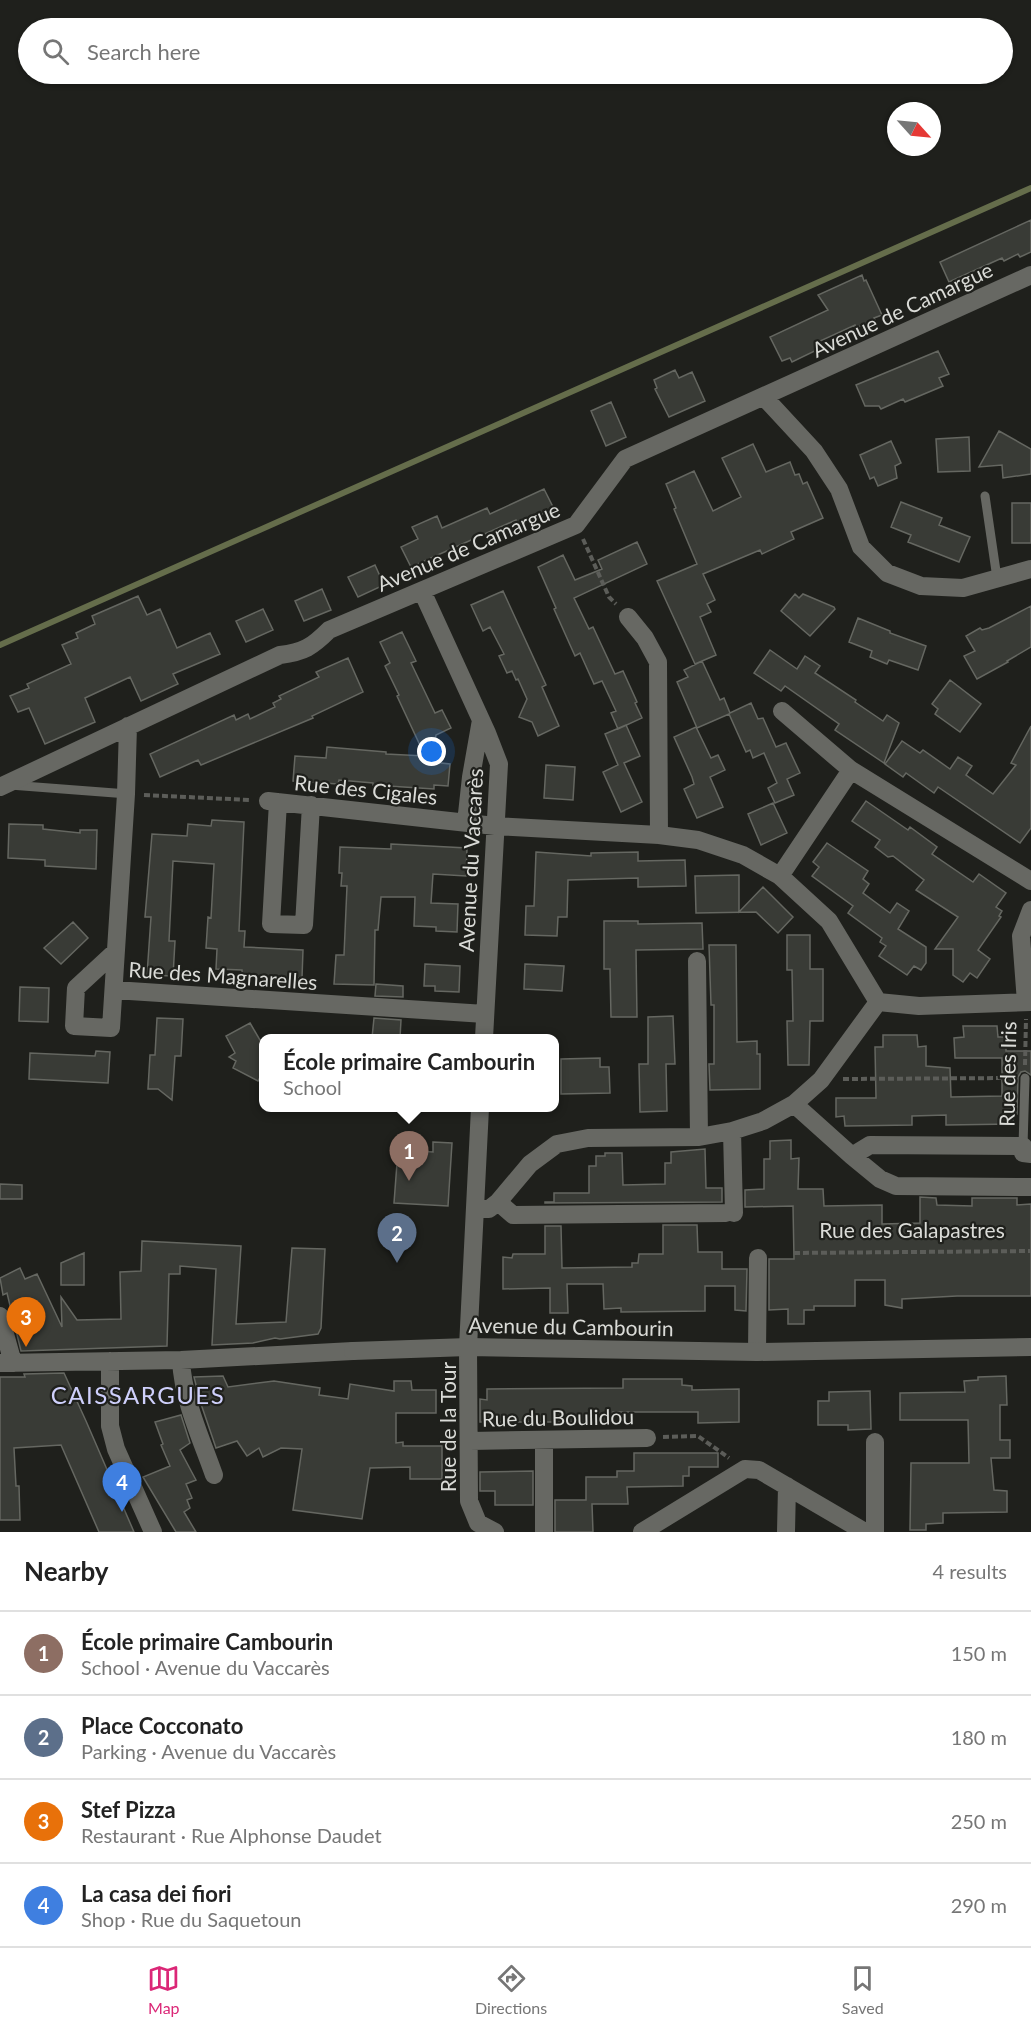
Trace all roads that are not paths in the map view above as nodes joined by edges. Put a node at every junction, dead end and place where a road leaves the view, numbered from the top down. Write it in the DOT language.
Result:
graph roads {
  1 [pos="1031,275"];
  2 [pos="764,397"];
  3 [pos="985,496"];
  4 [pos="1031,569"];
  5 [pos="997,578"];
  6 [pos="422,591"];
  7 [pos="628,617"];
  8 [pos="782,711"];
  9 [pos="481,720"];
  10 [pos="128,726"];
  11 [pos="851,770"];
  12 [pos="2,786"];
  13 [pos="130,794"];
  14 [pos="312,805"];
  15 [pos="466,822"];
  16 [pos="495,826"];
  17 [pos="659,835"];
  18 [pos="780,876"];
  19 [pos="1031,881"];
  20 [pos="1031,910"];
  21 [pos="116,951"];
  22 [pos="698,961"];
  23 [pos="114,990"];
  24 [pos="878,1002"];
  25 [pos="1029,1002"];
  26 [pos="485,1014"];
  27 [pos="484,1034"];
  28 [pos="1025,1078"];
  29 [pos="794,1104"];
  30 [pos="480,1112"];
  31 [pos="732,1131"];
  32 [pos="699,1137"];
  33 [pos="1027,1150"];
  34 [pos="852,1156"];
  35 [pos="1031,1187"];
  36 [pos="498,1202"];
  37 [pos="476,1209"];
  38 [pos="758,1258"];
  39 [pos="0,1316"];
  40 [pos="468,1347"];
  41 [pos="1031,1347"];
  42 [pos="757,1352"];
  43 [pos="181,1360"];
  44 [pos="110,1361"];
  45 [pos="6,1363"];
  46 [pos="647,1438"];
  47 [pos="544,1440"];
  48 [pos="470,1441"];
  49 [pos="875,1442"];
  50 [pos="214,1475"];
  51 [pos="787,1486"];
  52 [pos="153,1532"];
  53 [pos="495,1532"];
  54 [pos="544,1532"];
  55 [pos="642,1532"];
  56 [pos="786,1532"];
  57 [pos="865,1532"];
  58 [pos="875,1532"];
  1 -- 2 [label="street, Avenue de Camargue"];
  2 -- 5 [label="street"];
  2 -- 6 [label="street, Avenue de Camargue"];
  3 -- 5 [label="lane"];
  4 -- 5 [label="street"];
  6 -- 9 [label="street, Avenue du Vaccarès"];
  6 -- 10 [label="street, Avenue de Camargue"];
  7 -- 17 [label="street"];
  8 -- 11 [label="street"];
  9 -- 15 [label="street"];
  9 -- 16 [label="street, Avenue du Vaccarès"];
  10 -- 12 [label="street, Avenue de Camargue"];
  10 -- 13 [label="street, Rue des Magnarelles"];
  11 -- 18 [label="street"];
  11 -- 19 [label="street"];
  12 -- 13 [label="lane"];
  13 -- 21 [label="street, Rue des Magnarelles"];
  14 -- 14 [label="street, Rue des Cigales"];
  14 -- 15 [label="street, Rue des Cigales"];
  15 -- 16 [label="street, Rue des Cigales"];
  16 -- 17 [label="street, Rue des Cigales"];
  16 -- 26 [label="street, Avenue du Vaccarès"];
  17 -- 18 [label="street, Rue des Cigales"];
  18 -- 24 [label="street, Rue des Cigales"];
  20 -- 25 [label="street"];
  21 -- 23 [label="street, Rue des Magnarelles"];
  21 -- 23 [label="street"];
  22 -- 32 [label="street"];
  23 -- 26 [label="street, Rue des Magnarelles"];
  24 -- 25 [label="street"];
  24 -- 29 [label="street"];
  26 -- 27 [label="street, Avenue du Vaccarès"];
  28 -- 33 [label="lane, Rue des Iris"];
  29 -- 31 [label="street"];
  29 -- 34 [label="street"];
  30 -- 37 [label="street"];
  31 -- 32 [label="street"];
  31 -- 36 [label="street"];
  32 -- 36 [label="street"];
  33 -- 34 [label="street"];
  34 -- 35 [label="street"];
  36 -- 37 [label="street"];
  37 -- 40 [label="street"];
  38 -- 42 [label="street"];
  39 -- 45 [label="street"];
  40 -- 42 [label="street, Avenue du Cambourin"];
  40 -- 43 [label="street, Avenue du Cambourin"];
  40 -- 48 [label="street, Rue de la Tour"];
  41 -- 42 [label="street, Avenue du Cambourin"];
  43 -- 44 [label="street, Avenue du Cambourin"];
  43 -- 50 [label="street"];
  44 -- 45 [label="street, Avenue du Cambourin"];
  44 -- 52 [label="street"];
  46 -- 47 [label="street, Rue du Boulidou"];
  47 -- 48 [label="street, Rue du Boulidou"];
  47 -- 54 [label="street"];
  48 -- 53 [label="street, Rue de la Tour"];
  49 -- 58 [label="street"];
  51 -- 55 [label="street"];
  51 -- 56 [label="street"];
  51 -- 57 [label="street"];
}
